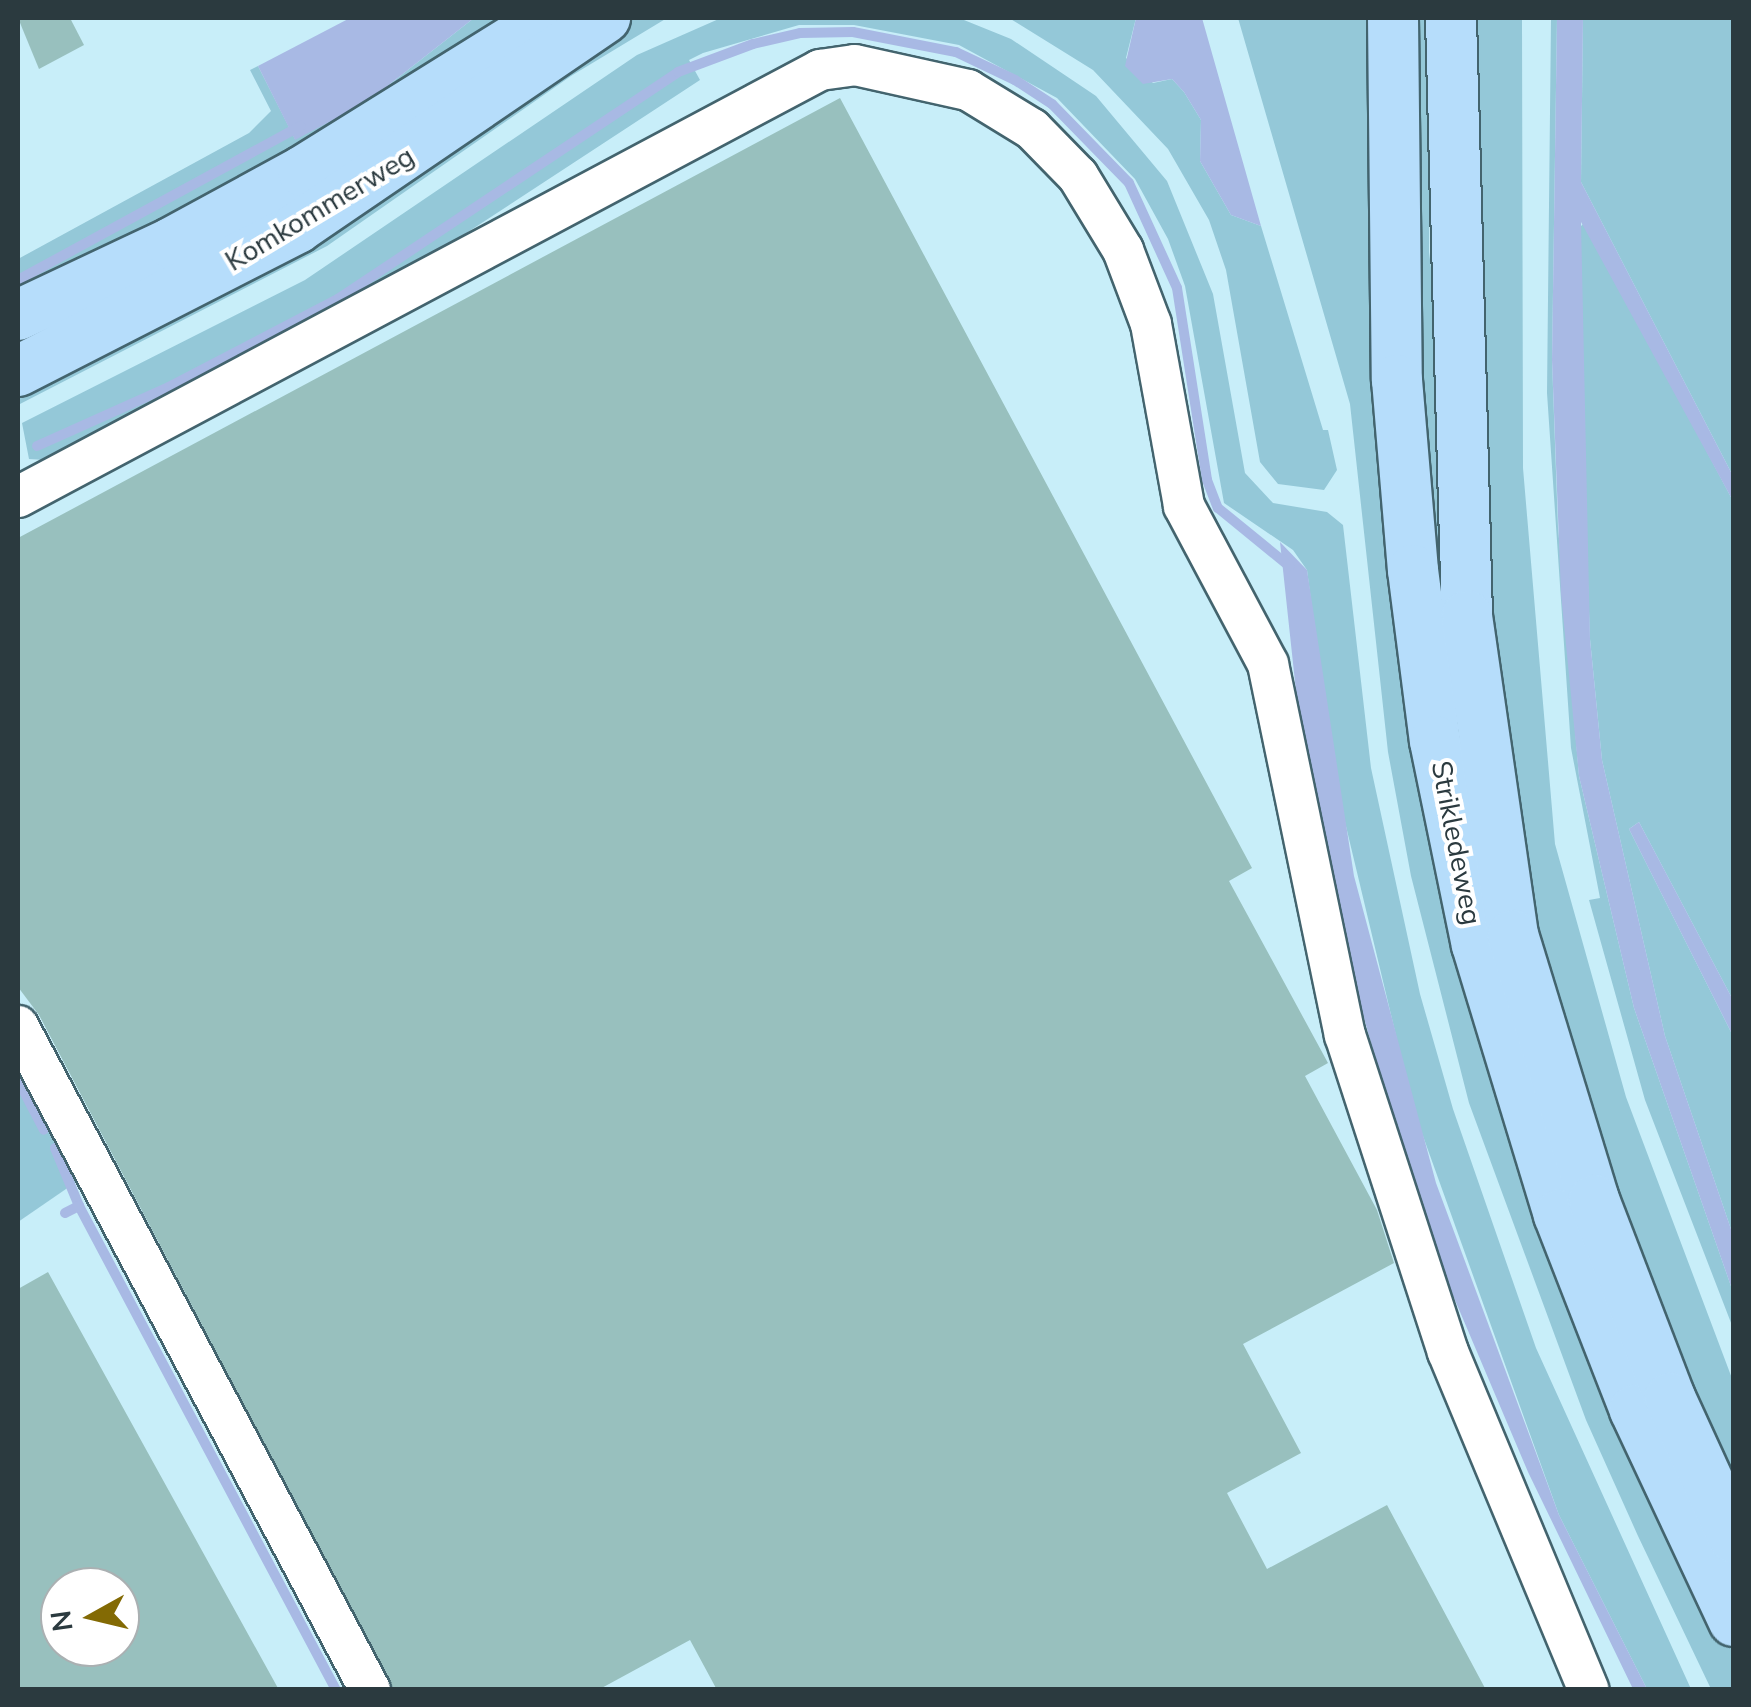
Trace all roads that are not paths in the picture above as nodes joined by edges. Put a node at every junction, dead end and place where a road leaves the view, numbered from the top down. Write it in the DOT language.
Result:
graph roads {
  1 [pos="550,18"];
  2 [pos="605,18"];
  3 [pos="1393,18"];
  4 [pos="1451,18"];
  5 [pos="18,316"];
  6 [pos="18,371"];
  7 [pos="18,495"];
  8 [pos="18,1026"];
  9 [pos="1734,1538"];
  10 [pos="1734,1622"];
  11 [pos="370,1690"];
  12 [pos="1589,1690"];
  1 -- 5 [label="main road, Komkommerweg"];
  2 -- 6 [label="main road, Komkommerweg"];
  3 -- 10 [label="main road, Strikledeweg"];
  4 -- 9 [label="main road, Strikledeweg"];
  7 -- 12 [label="lane"];
  8 -- 11 [label="lane"];
}
